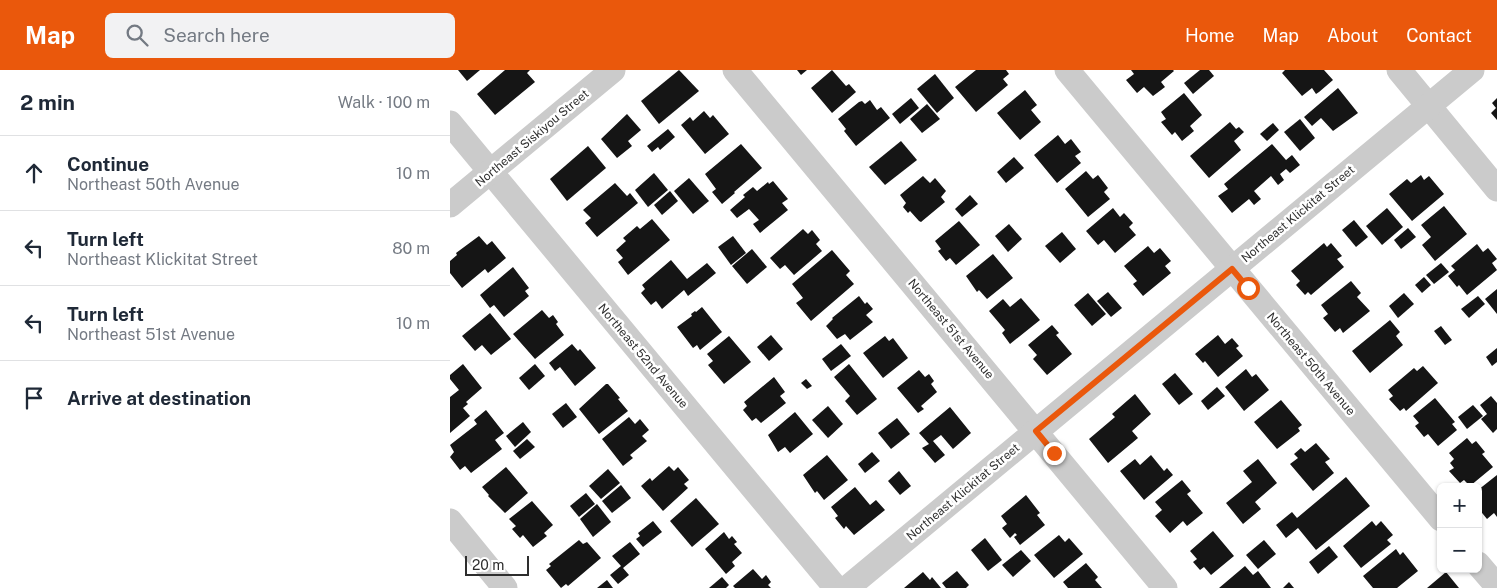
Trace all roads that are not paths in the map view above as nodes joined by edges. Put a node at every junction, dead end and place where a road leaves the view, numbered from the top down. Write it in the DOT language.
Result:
graph roads {
  1 [pos="614,70"];
  2 [pos="735,70"];
  3 [pos="1067,70"];
  4 [pos="1399,70"];
  5 [pos="1472,70"];
  6 [pos="1428,106"];
  7 [pos="450,123"];
  8 [pos="490,172"];
  9 [pos="1497,189"];
  10 [pos="450,205"];
  11 [pos="1232,269"];
  12 [pos="1036,431"];
  13 [pos="1437,514"];
  14 [pos="450,521"];
  15 [pos="1482,569"];
  16 [pos="1497,586"];
  17 [pos="505,588"];
  18 [pos="836,588"];
  19 [pos="847,588"];
  20 [pos="1166,588"];
  1 -- 8 [label="street, Northeast Siskiyou Street"];
  2 -- 12 [label="street, Northeast 51st Avenue"];
  3 -- 11 [label="street, Northeast 50th Avenue"];
  4 -- 6 [label="street"];
  5 -- 6 [label="street, Northeast Klickitat Street"];
  6 -- 9 [label="street"];
  6 -- 11 [label="street, Northeast Klickitat Street"];
  7 -- 8 [label="street, Northeast 52nd Avenue"];
  8 -- 10 [label="street, Northeast Siskiyou Street"];
  8 -- 18 [label="street, Northeast 52nd Avenue"];
  11 -- 12 [label="street, Northeast Klickitat Street"];
  11 -- 13 [label="street, Northeast 50th Avenue"];
  12 -- 19 [label="street, Northeast Klickitat Street"];
  12 -- 20 [label="street, Northeast 51st Avenue"];
  14 -- 17 [label="street"];
  15 -- 16 [label="street"];
}
